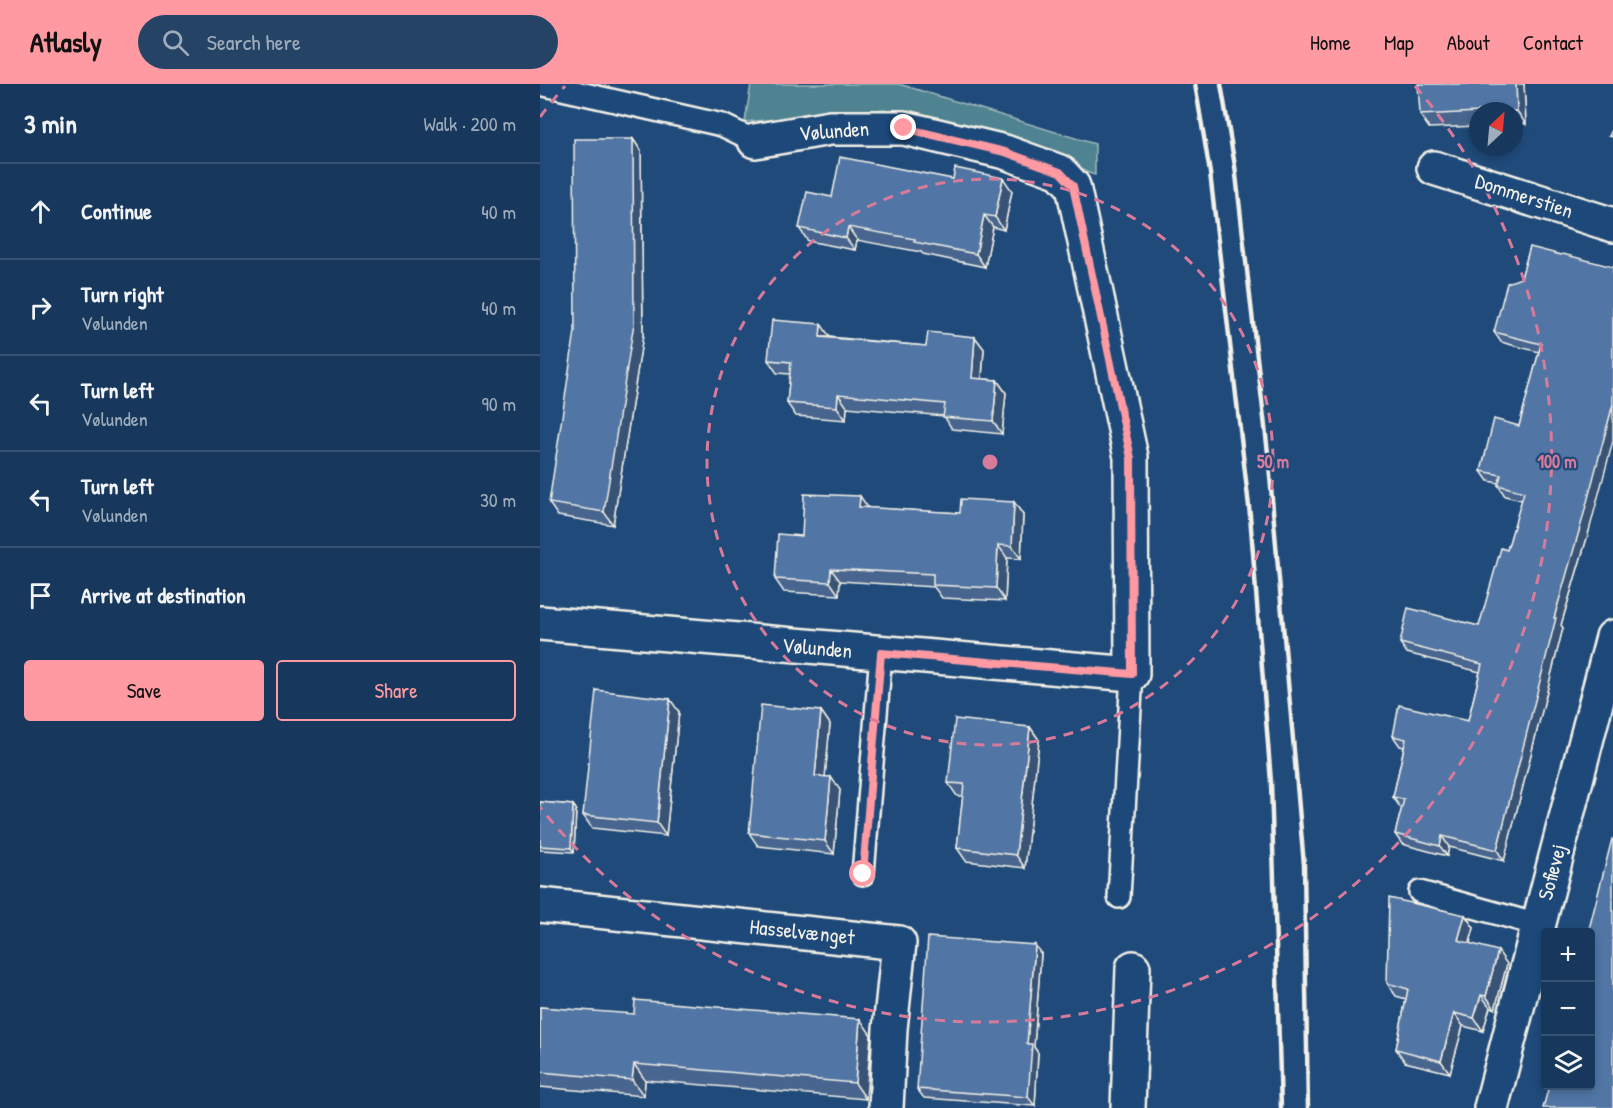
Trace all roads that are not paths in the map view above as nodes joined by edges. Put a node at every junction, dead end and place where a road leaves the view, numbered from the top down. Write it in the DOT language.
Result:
graph roads {
  1 [pos="540,84"];
  2 [pos="755,141"];
  3 [pos="1434,168"];
  4 [pos="1613,225"];
  5 [pos="540,623"];
  6 [pos="1613,637"];
  7 [pos="881,653"];
  8 [pos="1132,674"];
  9 [pos="863,874"];
  10 [pos="1420,892"];
  11 [pos="1119,897"];
  12 [pos="540,905"];
  13 [pos="1538,925"];
  14 [pos="1133,968"];
  15 [pos="886,1108"];
  16 [pos="1128,1108"];
  17 [pos="1491,1108"];
  1 -- 2 [label="lane"];
  2 -- 8 [label="street, Vølunden"];
  3 -- 4 [label="street, Dommerstien"];
  5 -- 7 [label="street, Vølunden"];
  6 -- 13 [label="street, Sofievej"];
  7 -- 8 [label="street, Vølunden"];
  7 -- 9 [label="lane"];
  8 -- 11 [label="lane"];
  10 -- 13 [label="lane"];
  12 -- 15 [label="street, Hasselvænget"];
  13 -- 17 [label="street, Sofievej"];
  14 -- 16 [label="street"];
}
